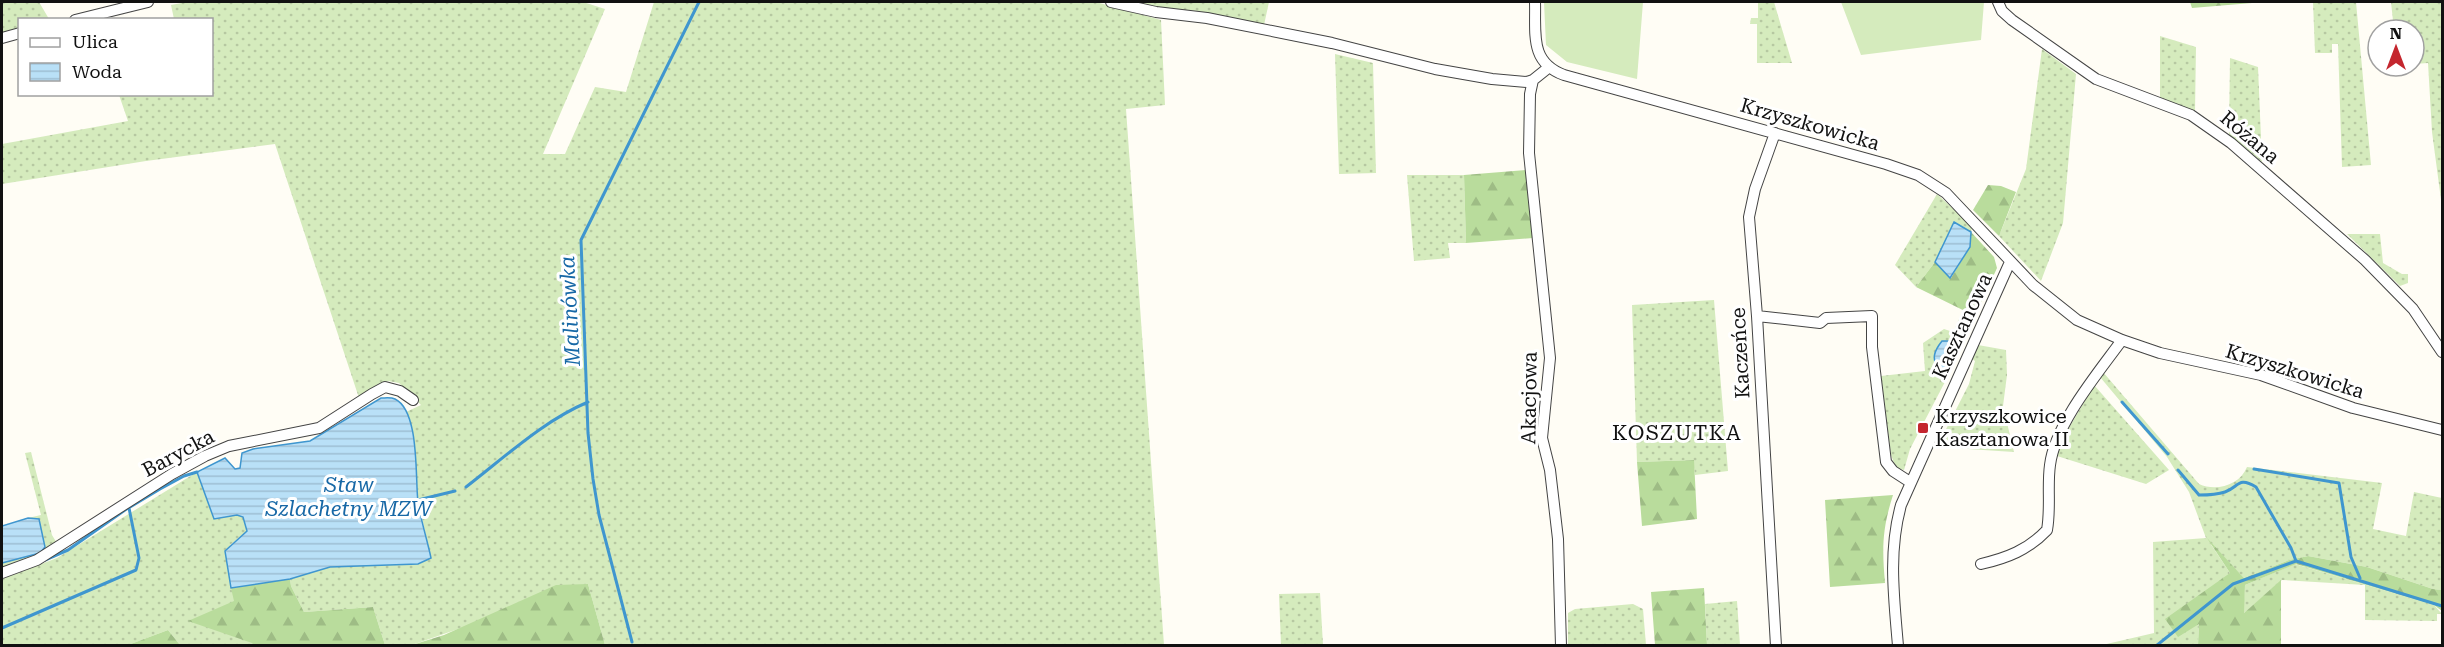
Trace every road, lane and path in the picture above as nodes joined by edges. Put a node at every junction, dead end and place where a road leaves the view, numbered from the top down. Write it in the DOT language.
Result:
graph roads {
  1 [pos="148,2"];
  2 [pos="1111,2"];
  3 [pos="1535,2"];
  4 [pos="1998,2"];
  5 [pos="83,18"];
  6 [pos="18,34"];
  7 [pos="2,38"];
  8 [pos="1548,68"];
  9 [pos="1533,80"];
  10 [pos="1775,133"];
  11 [pos="2010,262"];
  12 [pos="1757,316"];
  13 [pos="2122,340"];
  14 [pos="2442,352"];
  15 [pos="413,400"];
  16 [pos="2442,429"];
  17 [pos="1910,482"];
  18 [pos="1981,564"];
  19 [pos="2,573"];
  20 [pos="1561,645"];
  21 [pos="1776,645"];
  22 [pos="1898,645"];
  1 -- 5 [label="street"];
  2 -- 9 [label="street"];
  3 -- 8 [label="street"];
  4 -- 14 [label="street, Różana"];
  6 -- 7 [label="street"];
  8 -- 9 [label="street"];
  8 -- 10 [label="street, Krzyszkowicka"];
  9 -- 20 [label="street, Akacjowa"];
  10 -- 11 [label="street, Krzyszkowicka"];
  10 -- 12 [label="street, Kaczeńce"];
  11 -- 13 [label="street, Krzyszkowicka"];
  11 -- 17 [label="street, Kasztanowa"];
  12 -- 17 [label="street"];
  12 -- 21 [label="street, Kaczeńce"];
  13 -- 16 [label="street, Krzyszkowicka"];
  13 -- 18 [label="street"];
  15 -- 19 [label="street, Barycka"];
  17 -- 22 [label="street, Kasztanowa"];
}
